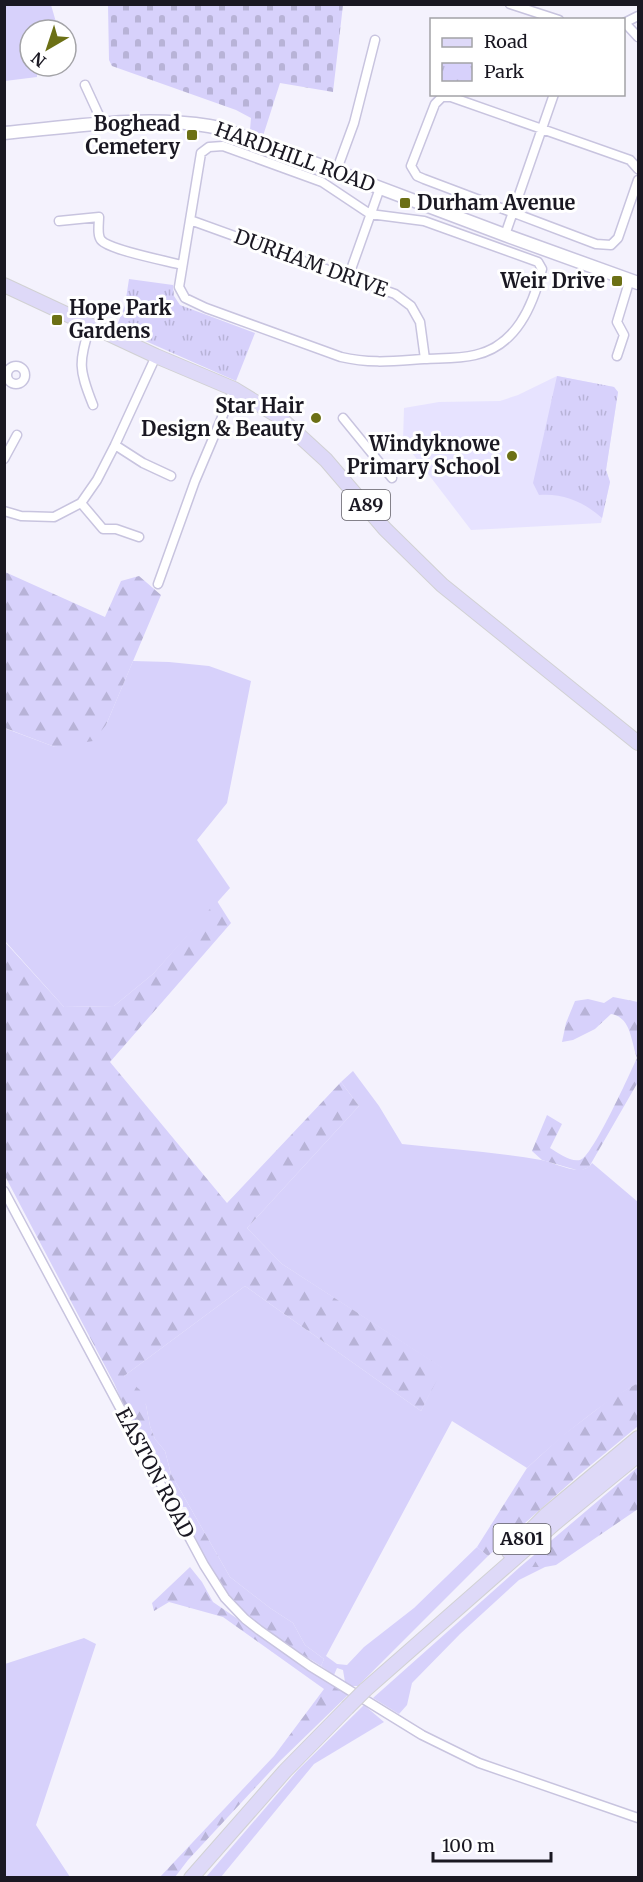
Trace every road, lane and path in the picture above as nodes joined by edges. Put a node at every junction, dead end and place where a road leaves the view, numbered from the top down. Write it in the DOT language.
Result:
graph roads {
  1 [pos="510,4"];
  2 [pos="639,16"];
  3 [pos="553,18"];
  4 [pos="625,23"];
  5 [pos="625,24"];
  6 [pos="639,37"];
  7 [pos="375,40"];
  8 [pos="85,85"];
  9 [pos="553,96"];
  10 [pos="103,124"];
  11 [pos="542,128"];
  12 [pos="4,133"];
  13 [pos="639,169"];
  14 [pos="336,172"];
  15 [pos="639,180"];
  16 [pos="380,188"];
  17 [pos="513,213"];
  18 [pos="370,214"];
  19 [pos="190,220"];
  20 [pos="59,221"];
  21 [pos="505,235"];
  22 [pos="182,265"];
  23 [pos="349,275"];
  24 [pos="634,281"];
  25 [pos="4,285"];
  26 [pos="90,325"];
  27 [pos="156,356"];
  28 [pos="617,356"];
  29 [pos="425,359"];
  30 [pos="234,389"];
  31 [pos="93,405"];
  32 [pos="343,418"];
  33 [pos="17,435"];
  34 [pos="115,445"];
  35 [pos="4,459"];
  36 [pos="171,476"];
  37 [pos="392,478"];
  38 [pos="81,503"];
  39 [pos="4,511"];
  40 [pos="139,537"];
  41 [pos="158,584"];
  42 [pos="639,743"];
  43 [pos="4,1191"];
  44 [pos="639,1438"];
  45 [pos="639,1455"];
  46 [pos="412,1648"];
  47 [pos="366,1696"];
  48 [pos="639,1818"];
  49 [pos="191,1878"];
  1 -- 3 [label="street"];
  2 -- 4 [label="street"];
  5 -- 6 [label="street"];
  7 -- 14 [label="street"];
  8 -- 10 [label="street"];
  9 -- 11 [label="street"];
  10 -- 12 [label="main road, HARDHILL ROAD"];
  10 -- 14 [label="main road, HARDHILL ROAD"];
  11 -- 13 [label="street"];
  11 -- 17 [label="street"];
  11 -- 17 [label="street"];
  14 -- 16 [label="main road, HARDHILL ROAD"];
  15 -- 17 [label="street"];
  16 -- 18 [label="street"];
  16 -- 21 [label="main road, HARDHILL ROAD"];
  17 -- 21 [label="street"];
  18 -- 19 [label="street"];
  18 -- 23 [label="street"];
  18 -- 29 [label="street"];
  19 -- 22 [label="street"];
  19 -- 23 [label="street, DURHAM DRIVE"];
  20 -- 22 [label="street"];
  21 -- 24 [label="main road, HARDHILL ROAD"];
  22 -- 29 [label="street"];
  23 -- 29 [label="street, DURHAM DRIVE"];
  24 -- 28 [label="street"];
  25 -- 26 [label="main road, A89"];
  26 -- 27 [label="main road, A89"];
  26 -- 31 [label="street"];
  27 -- 30 [label="main road, A89"];
  27 -- 34 [label="street"];
  30 -- 41 [label="street"];
  30 -- 42 [label="main road, A89"];
  32 -- 37 [label="street"];
  33 -- 35 [label="street"];
  34 -- 36 [label="street"];
  34 -- 38 [label="street"];
  38 -- 39 [label="street"];
  38 -- 40 [label="street"];
  43 -- 47 [label="street, EASTON ROAD"];
  44 -- 46 [label="main road, A801"];
  45 -- 46 [label="main road, A801"];
  46 -- 47 [label="main road, A801"];
  47 -- 48 [label="street, EASTON ROAD"];
  47 -- 49 [label="main road, A801, bridge"];
}
